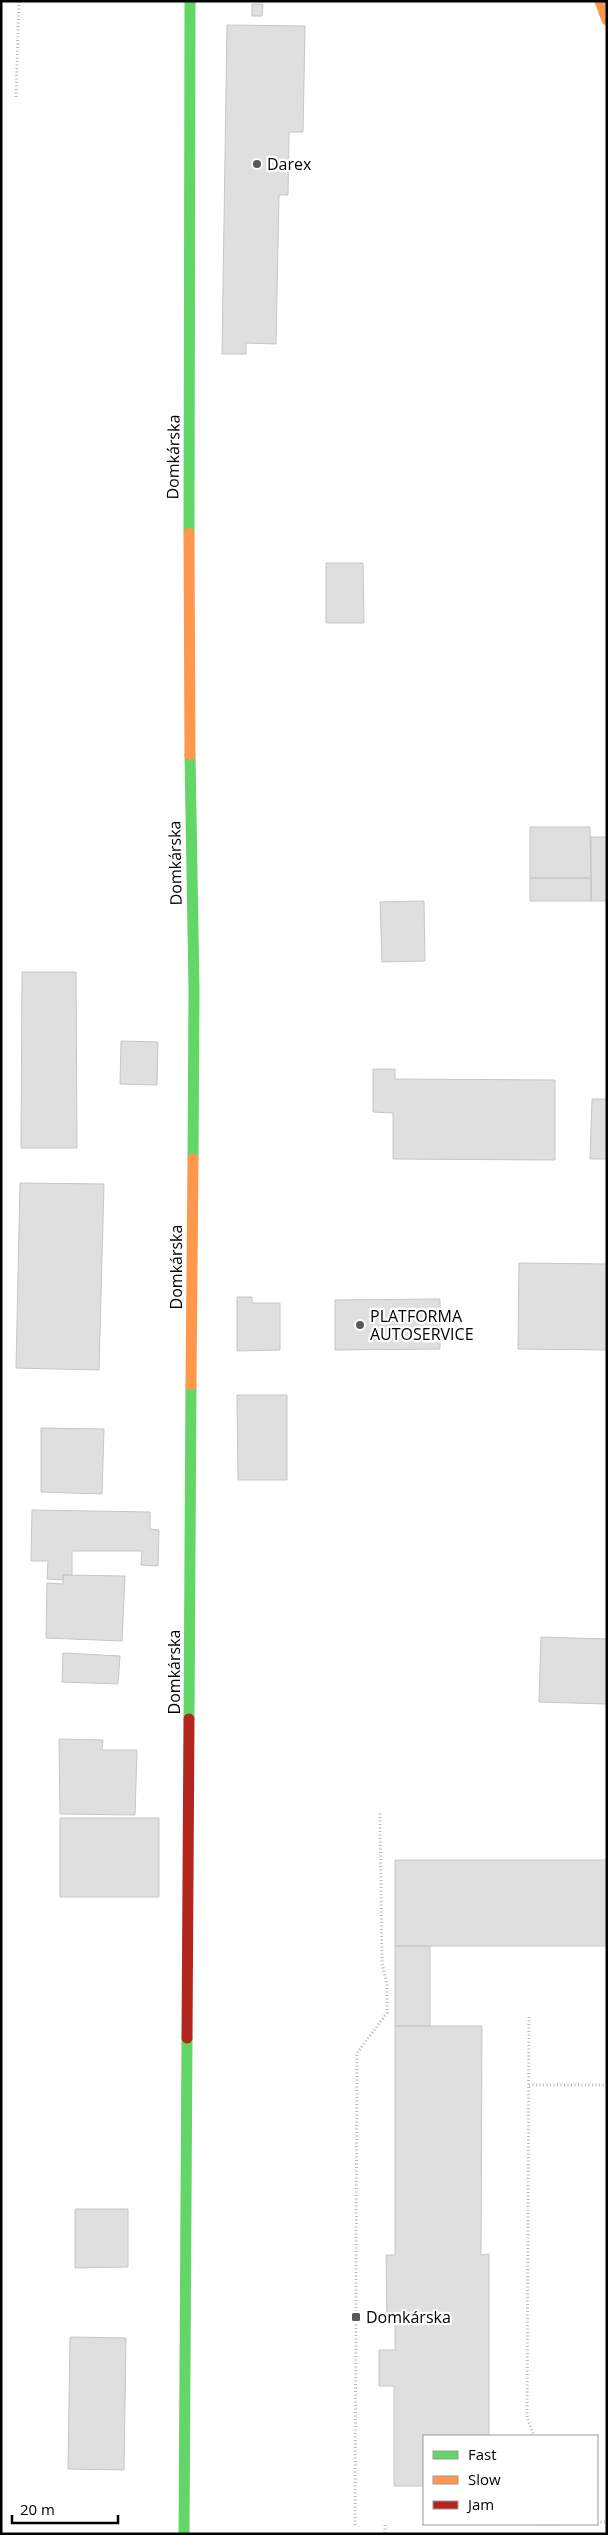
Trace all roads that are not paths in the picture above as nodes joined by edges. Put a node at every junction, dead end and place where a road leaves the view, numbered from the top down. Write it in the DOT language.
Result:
graph roads {
  1 [pos="190,1"];
  2 [pos="600,1"];
  3 [pos="607,20"];
  4 [pos="184,2534"];
  1 -- 4 [label="main road, Domkárska"];
  2 -- 3 [label="main road"];
}
